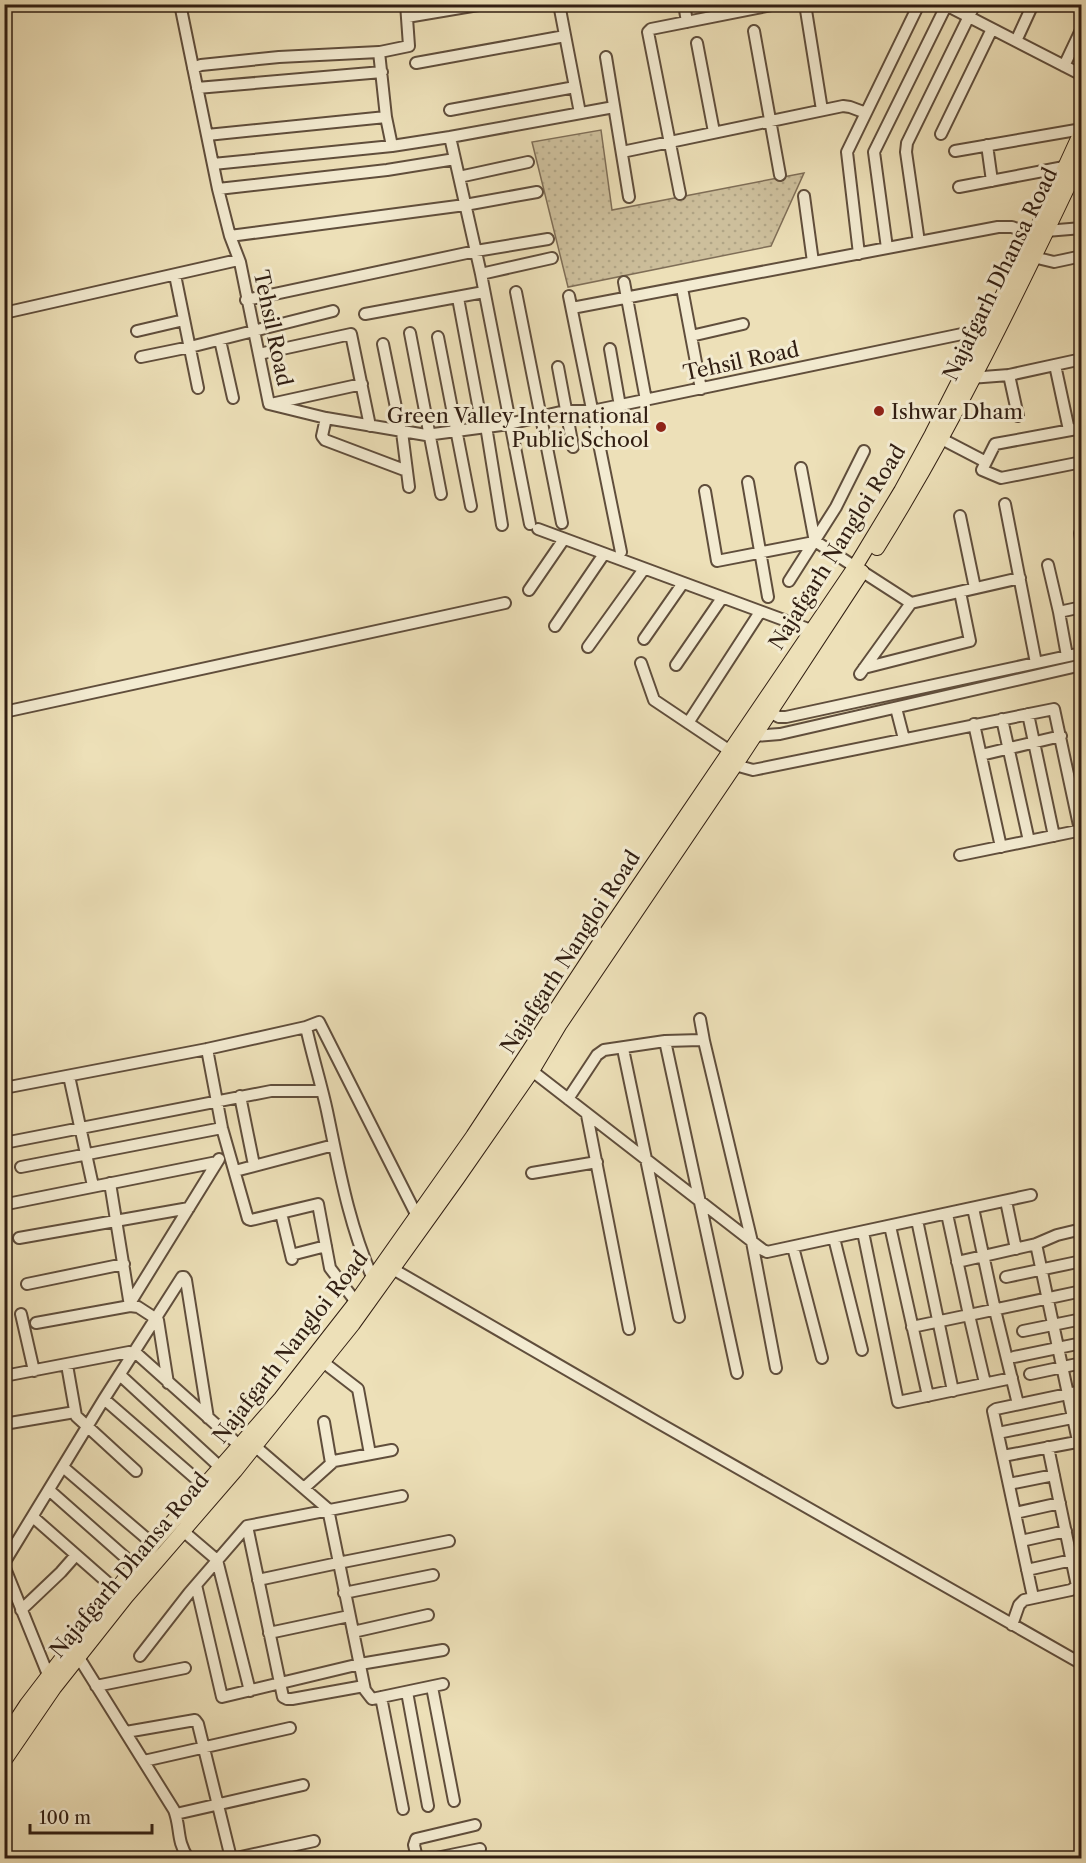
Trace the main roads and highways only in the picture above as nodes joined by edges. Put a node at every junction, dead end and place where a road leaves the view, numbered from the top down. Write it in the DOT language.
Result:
graph roads {
  1 [pos="1082,130"];
  2 [pos="1082,157"];
  3 [pos="1075,185"];
  4 [pos="1041,235"];
  5 [pos="967,378"];
  6 [pos="859,569"];
  7 [pos="756,727"];
  8 [pos="527,1067"];
  9 [pos="464,1160"];
  10 [pos="388,1266"];
  11 [pos="377,1282"];
  12 [pos="247,1444"];
  13 [pos="74,1652"];
  14 [pos="50,1682"];
  15 [pos="4,1738"];
  16 [pos="4,1761"];
  1 -- 4 [label="main road, Najafgarh Nangloi Road"];
  2 -- 3 [label="main road, Najafgarh Dhansa Road"];
  3 -- 4 [label="main road, Najafgarh Dhansa Road"];
  4 -- 5 [label="main road, Najafgarh Dhansa Road"];
  4 -- 5 [label="main road, Najafgarh Nangloi Road"];
  5 -- 6 [label="main road, Najafgarh Nangloi Road"];
  6 -- 7 [label="main road"];
  6 -- 7 [label="main road, Najafgarh Nangloi Road"];
  7 -- 8 [label="main road"];
  7 -- 8 [label="main road, Najafgarh Nangloi Road"];
  8 -- 9 [label="main road, Najafgarh Nangloi Road"];
  9 -- 10 [label="main road"];
  9 -- 10 [label="main road, Najafgarh Nangloi Road"];
  10 -- 11 [label="main road, Najafgarh Nangloi Road"];
  11 -- 12 [label="main road, Najafgarh Nangloi Road"];
  11 -- 12 [label="main road, Najafgarh Dhansa Road"];
  12 -- 13 [label="main road, Najafgarh Dhansa Road"];
  12 -- 13 [label="main road, Najafgarh Nangloi Road"];
  13 -- 14 [label="main road, Najafgarh Nangloi Road"];
  14 -- 15 [label="main road, Najafgarh Nangloi Road"];
  14 -- 16 [label="main road, Najafgarh Dhansa Road"];
}
